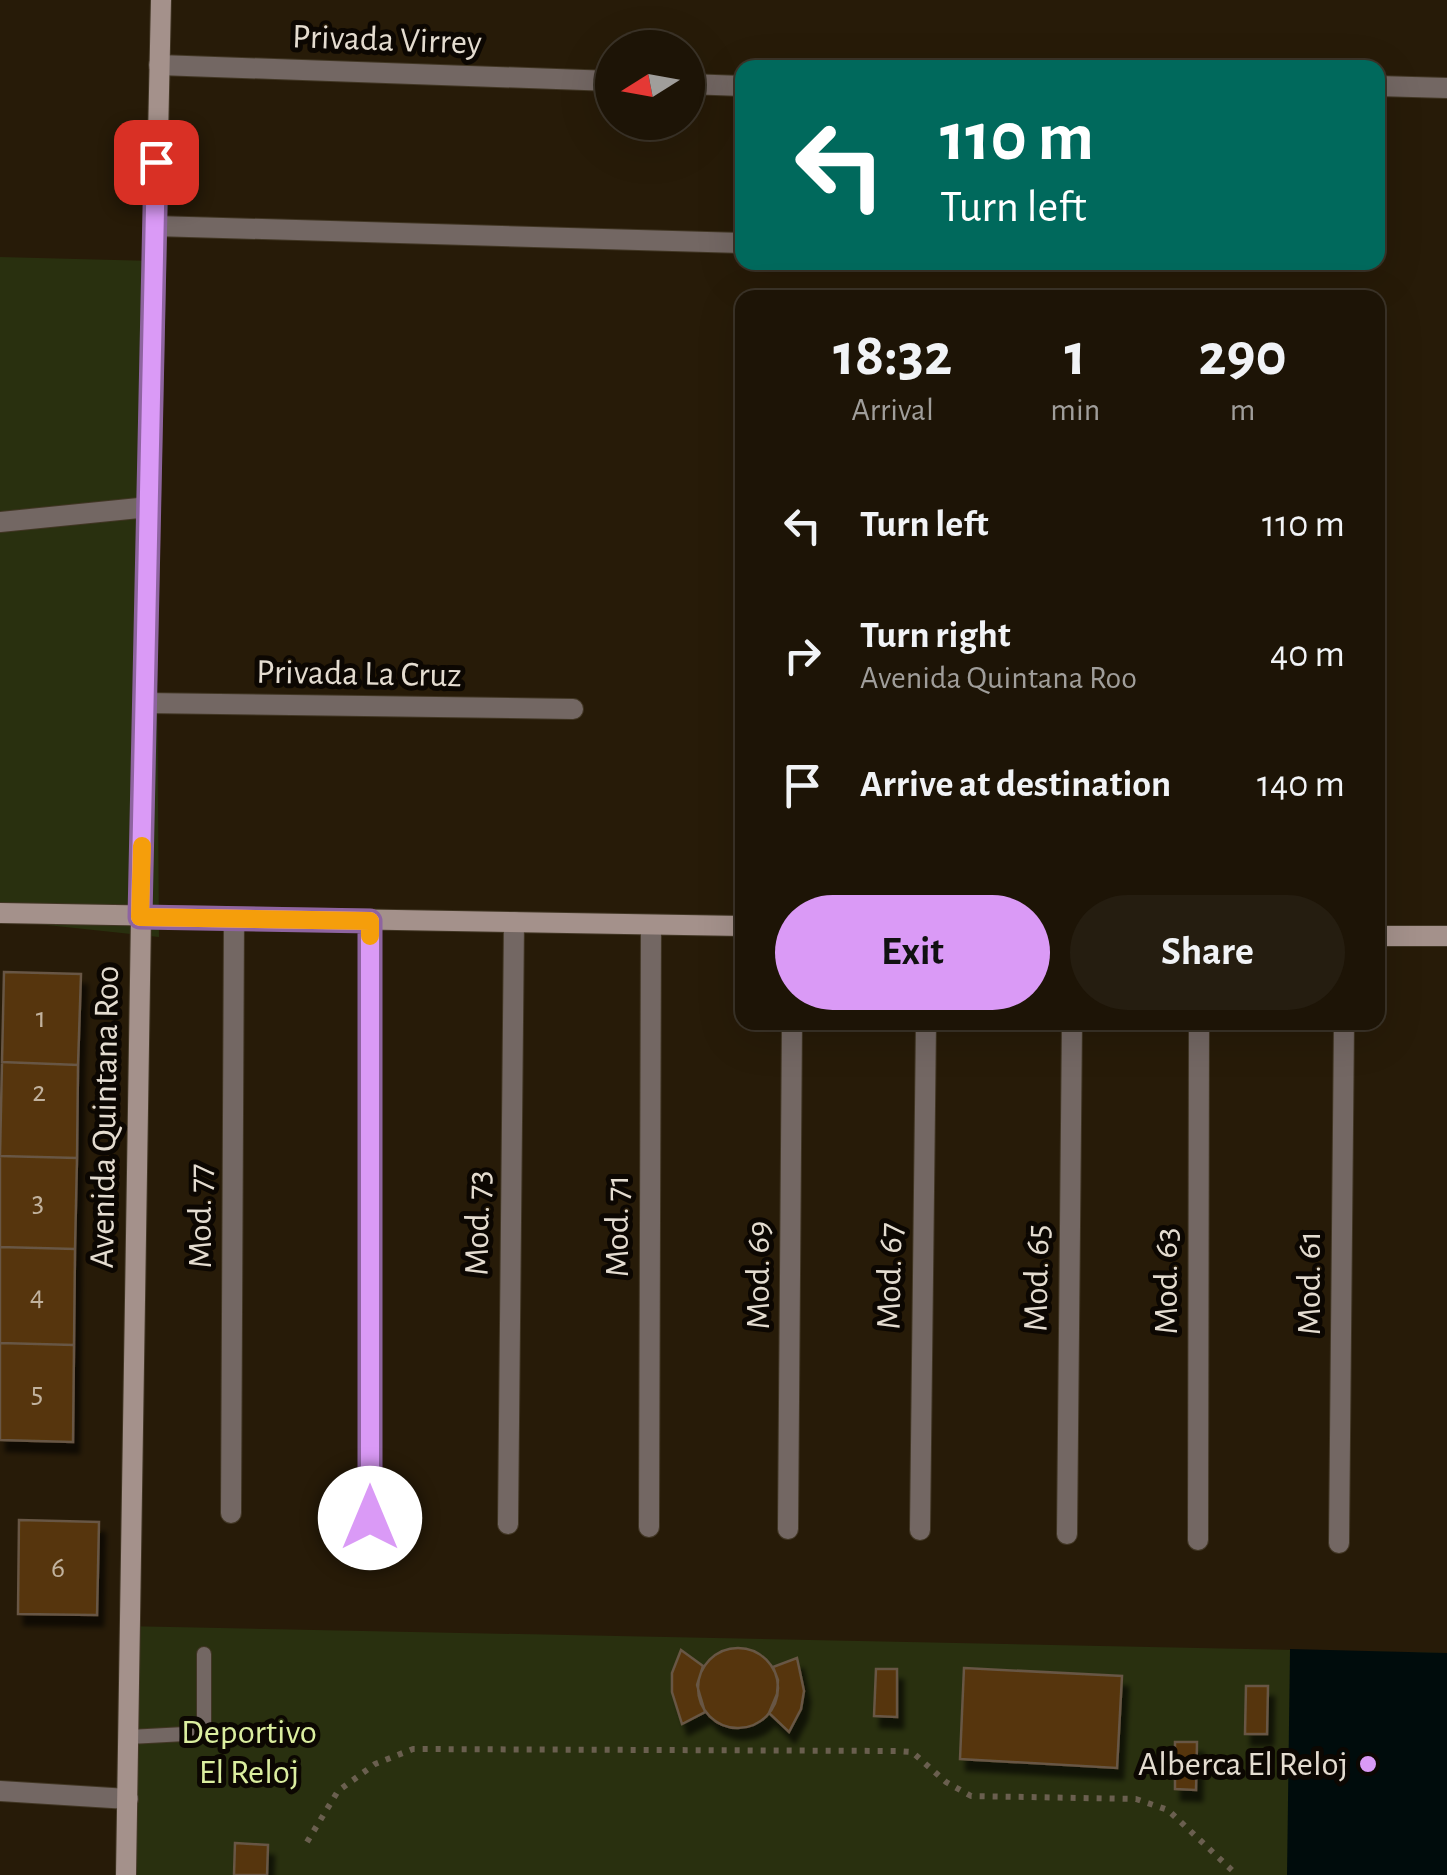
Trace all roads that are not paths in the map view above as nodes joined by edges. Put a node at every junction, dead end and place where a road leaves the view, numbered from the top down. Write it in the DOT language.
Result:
graph roads {
  1 [pos="160,0"];
  2 [pos="159,65"];
  3 [pos="595,80"];
  4 [pos="705,85"];
  5 [pos="735,86"];
  6 [pos="1385,86"];
  7 [pos="1447,88"];
  8 [pos="155,226"];
  9 [pos="735,243"];
  10 [pos="149,507"];
  11 [pos="0,522"];
  12 [pos="145,703"];
  13 [pos="573,710"];
  14 [pos="0,913"];
  15 [pos="140,917"];
  16 [pos="234,918"];
  17 [pos="370,921"];
  18 [pos="514,922"];
  19 [pos="651,924"];
  20 [pos="735,926"];
  21 [pos="1385,936"];
  22 [pos="1447,936"];
  23 [pos="792,1030"];
  24 [pos="926,1030"];
  25 [pos="1072,1030"];
  26 [pos="1199,1030"];
  27 [pos="1344,1030"];
  28 [pos="231,1513"];
  29 [pos="370,1518"];
  30 [pos="508,1524"];
  31 [pos="649,1528"];
  32 [pos="788,1529"];
  33 [pos="920,1530"];
  34 [pos="1067,1534"];
  35 [pos="1198,1540"];
  36 [pos="1339,1543"];
  37 [pos="204,1654"];
  38 [pos="130,1737"];
  39 [pos="0,1791"];
  40 [pos="128,1799"];
  41 [pos="126,1875"];
  1 -- 2 [label="main road, Avenida Quintana Roo"];
  2 -- 3 [label="street, Privada Virrey"];
  2 -- 8 [label="main road, Avenida Quintana Roo"];
  4 -- 5 [label="street"];
  6 -- 7 [label="street"];
  8 -- 9 [label="street"];
  8 -- 10 [label="main road, Avenida Quintana Roo"];
  10 -- 11 [label="street"];
  10 -- 12 [label="main road, Avenida Quintana Roo"];
  12 -- 13 [label="street, Privada La Cruz"];
  12 -- 15 [label="main road, Avenida Quintana Roo"];
  14 -- 15 [label="main road"];
  15 -- 16 [label="main road"];
  15 -- 38 [label="main road, Avenida Quintana Roo"];
  16 -- 17 [label="main road"];
  16 -- 28 [label="street, Mod. 77"];
  17 -- 18 [label="main road"];
  17 -- 29 [label="street"];
  18 -- 19 [label="main road"];
  18 -- 30 [label="street, Mod. 73"];
  19 -- 20 [label="main road"];
  19 -- 31 [label="street, Mod. 71"];
  21 -- 22 [label="main road"];
  23 -- 32 [label="street, Mod. 69"];
  24 -- 33 [label="street, Mod. 67"];
  25 -- 34 [label="street, Mod. 65"];
  26 -- 35 [label="street, Mod. 63"];
  27 -- 36 [label="street, Mod. 61"];
  37 -- 38 [label="lane"];
  38 -- 40 [label="main road, Avenida Quintana Roo"];
  39 -- 40 [label="street"];
  40 -- 41 [label="main road, Avenida Quintana Roo"];
}
